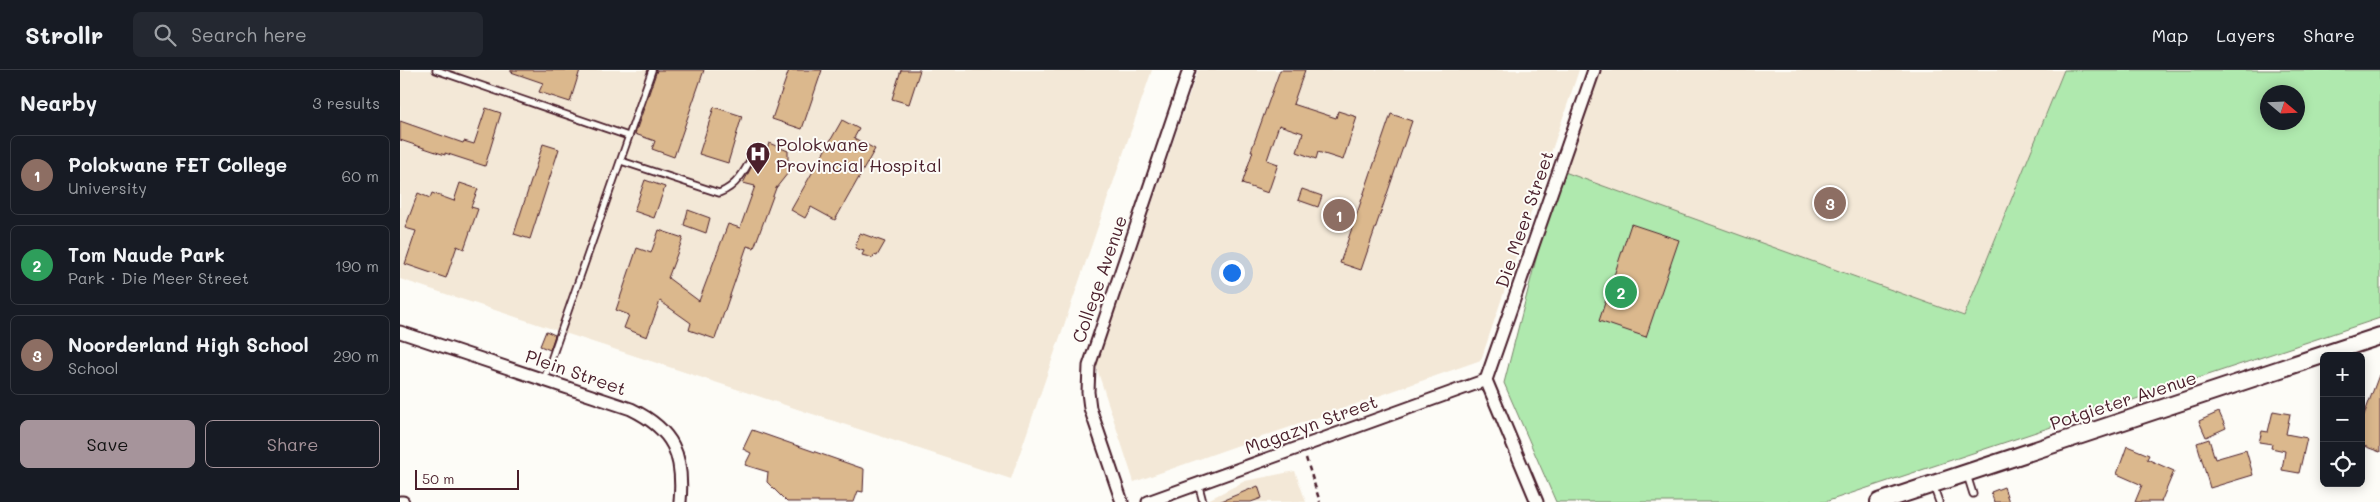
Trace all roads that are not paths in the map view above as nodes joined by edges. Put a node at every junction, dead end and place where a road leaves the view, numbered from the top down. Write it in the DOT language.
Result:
graph roads {
  1 [pos="436,70"];
  2 [pos="652,70"];
  3 [pos="1189,70"];
  4 [pos="1594,70"];
  5 [pos="628,136"];
  6 [pos="756,148"];
  7 [pos="621,161"];
  8 [pos="400,332"];
  9 [pos="2380,336"];
  10 [pos="544,380"];
  11 [pos="1486,380"];
  12 [pos="1966,473"];
  13 [pos="1198,483"];
  14 [pos="1933,484"];
  15 [pos="1973,494"];
  16 [pos="680,502"];
  17 [pos="1122,502"];
  18 [pos="1148,502"];
  19 [pos="1203,502"];
  20 [pos="1537,502"];
  21 [pos="1879,502"];
  22 [pos="1939,502"];
  1 -- 5 [label="lane"];
  2 -- 5 [label="lane"];
  3 -- 17 [label="street, College Avenue"];
  4 -- 11 [label="street, Die Meer Street"];
  5 -- 7 [label="lane"];
  6 -- 7 [label="lane"];
  7 -- 10 [label="lane"];
  8 -- 10 [label="street, Plein Street"];
  9 -- 12 [label="street, Potgieter Avenue"];
  10 -- 16 [label="street, Plein Street"];
  11 -- 13 [label="street, Magazyn Street"];
  11 -- 20 [label="street"];
  12 -- 14 [label="street, Potgieter Avenue"];
  12 -- 15 [label="lane"];
  13 -- 18 [label="street, Magazyn Street"];
  13 -- 19 [label="lane"];
  14 -- 21 [label="street, Potgieter Avenue"];
  14 -- 22 [label="lane"];
}
